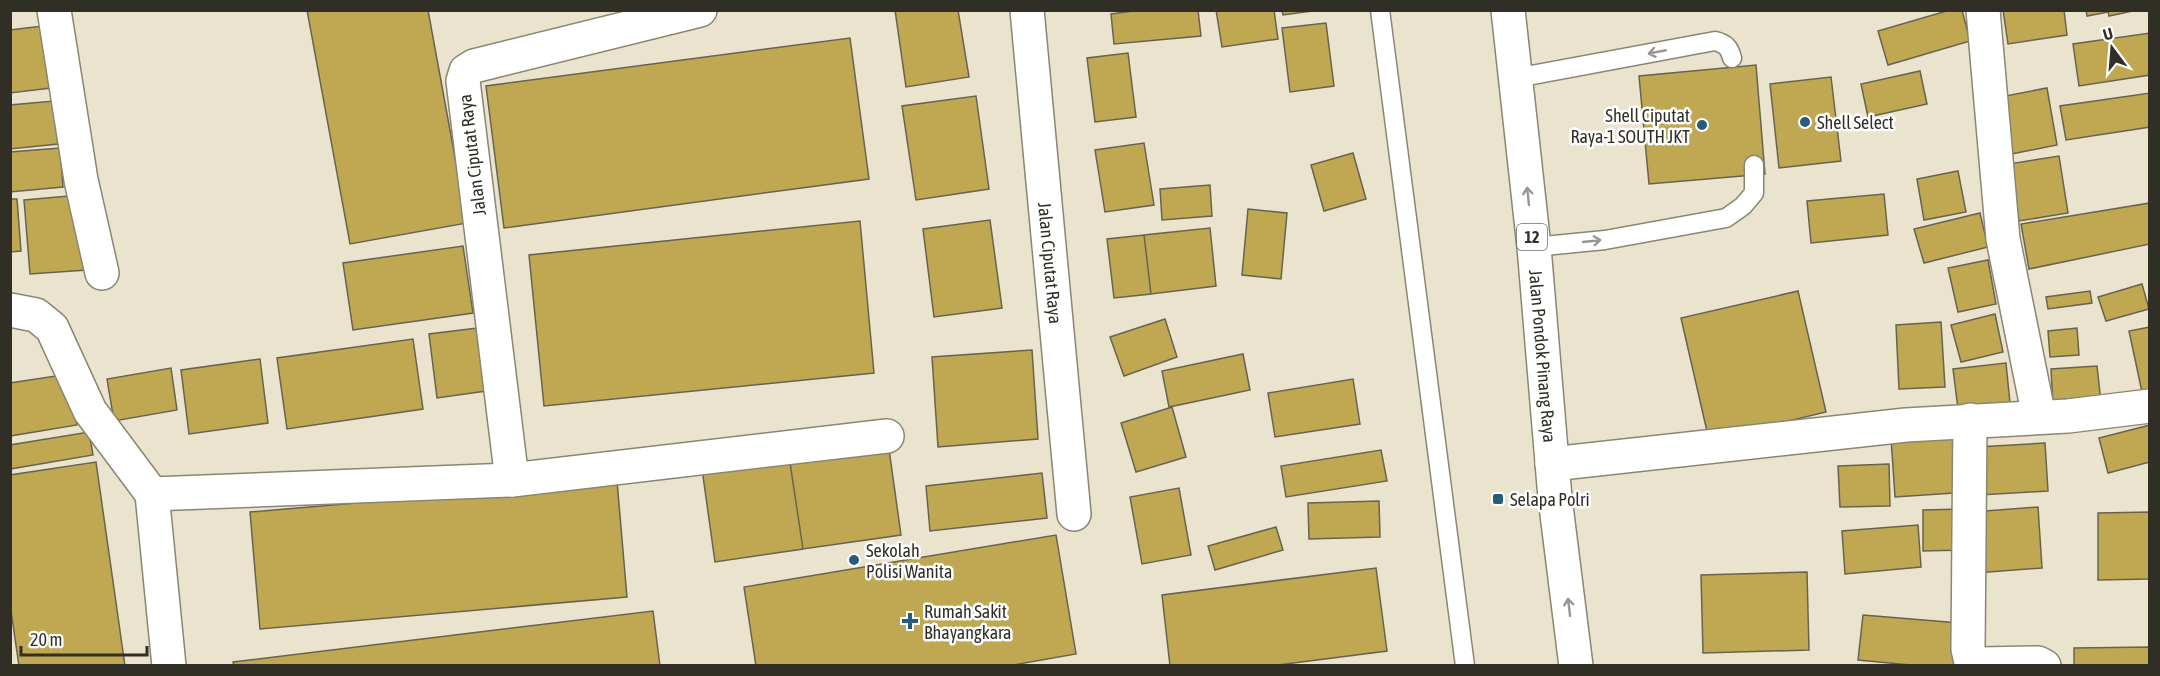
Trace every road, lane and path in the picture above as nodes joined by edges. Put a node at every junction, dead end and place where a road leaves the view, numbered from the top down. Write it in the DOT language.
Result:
graph roads {
  1 [pos="54,10"];
  2 [pos="700,10"];
  3 [pos="1027,10"];
  4 [pos="1380,10"];
  5 [pos="1508,10"];
  6 [pos="1983,10"];
  7 [pos="1732,58"];
  8 [pos="1516,78"];
  9 [pos="1754,165"];
  10 [pos="1534,247"];
  11 [pos="102,273"];
  12 [pos="10,310"];
  13 [pos="2150,406"];
  14 [pos="2039,417"];
  15 [pos="1970,420"];
  16 [pos="887,436"];
  17 [pos="1552,464"];
  18 [pos="512,480"];
  19 [pos="152,494"];
  20 [pos="1074,514"];
  21 [pos="169,666"];
  22 [pos="1465,666"];
  23 [pos="1576,666"];
  24 [pos="2044,666"];
  1 -- 11 [label="main road"];
  2 -- 18 [label="main road, Jalan Ciputat Raya"];
  3 -- 20 [label="main road, Jalan Ciputat Raya"];
  4 -- 22 [label="lane"];
  5 -- 8 [label="main road, Jalan Pondok Pinang Raya / 12"];
  6 -- 14 [label="main road"];
  7 -- 8 [label="lane, one-way"];
  10 -- 8 [label="main road, Jalan Pondok Pinang Raya / 12, one-way"];
  10 -- 9 [label="lane, one-way"];
  10 -- 17 [label="main road, Jalan Pondok Pinang Raya / 12"];
  12 -- 19 [label="main road"];
  13 -- 14 [label="main road"];
  14 -- 15 [label="main road"];
  15 -- 17 [label="main road"];
  15 -- 24 [label="main road"];
  16 -- 18 [label="main road"];
  23 -- 17 [label="main road, Jalan Pondok Pinang Raya / 12, one-way"];
  18 -- 19 [label="main road"];
  19 -- 21 [label="main road"];
}
